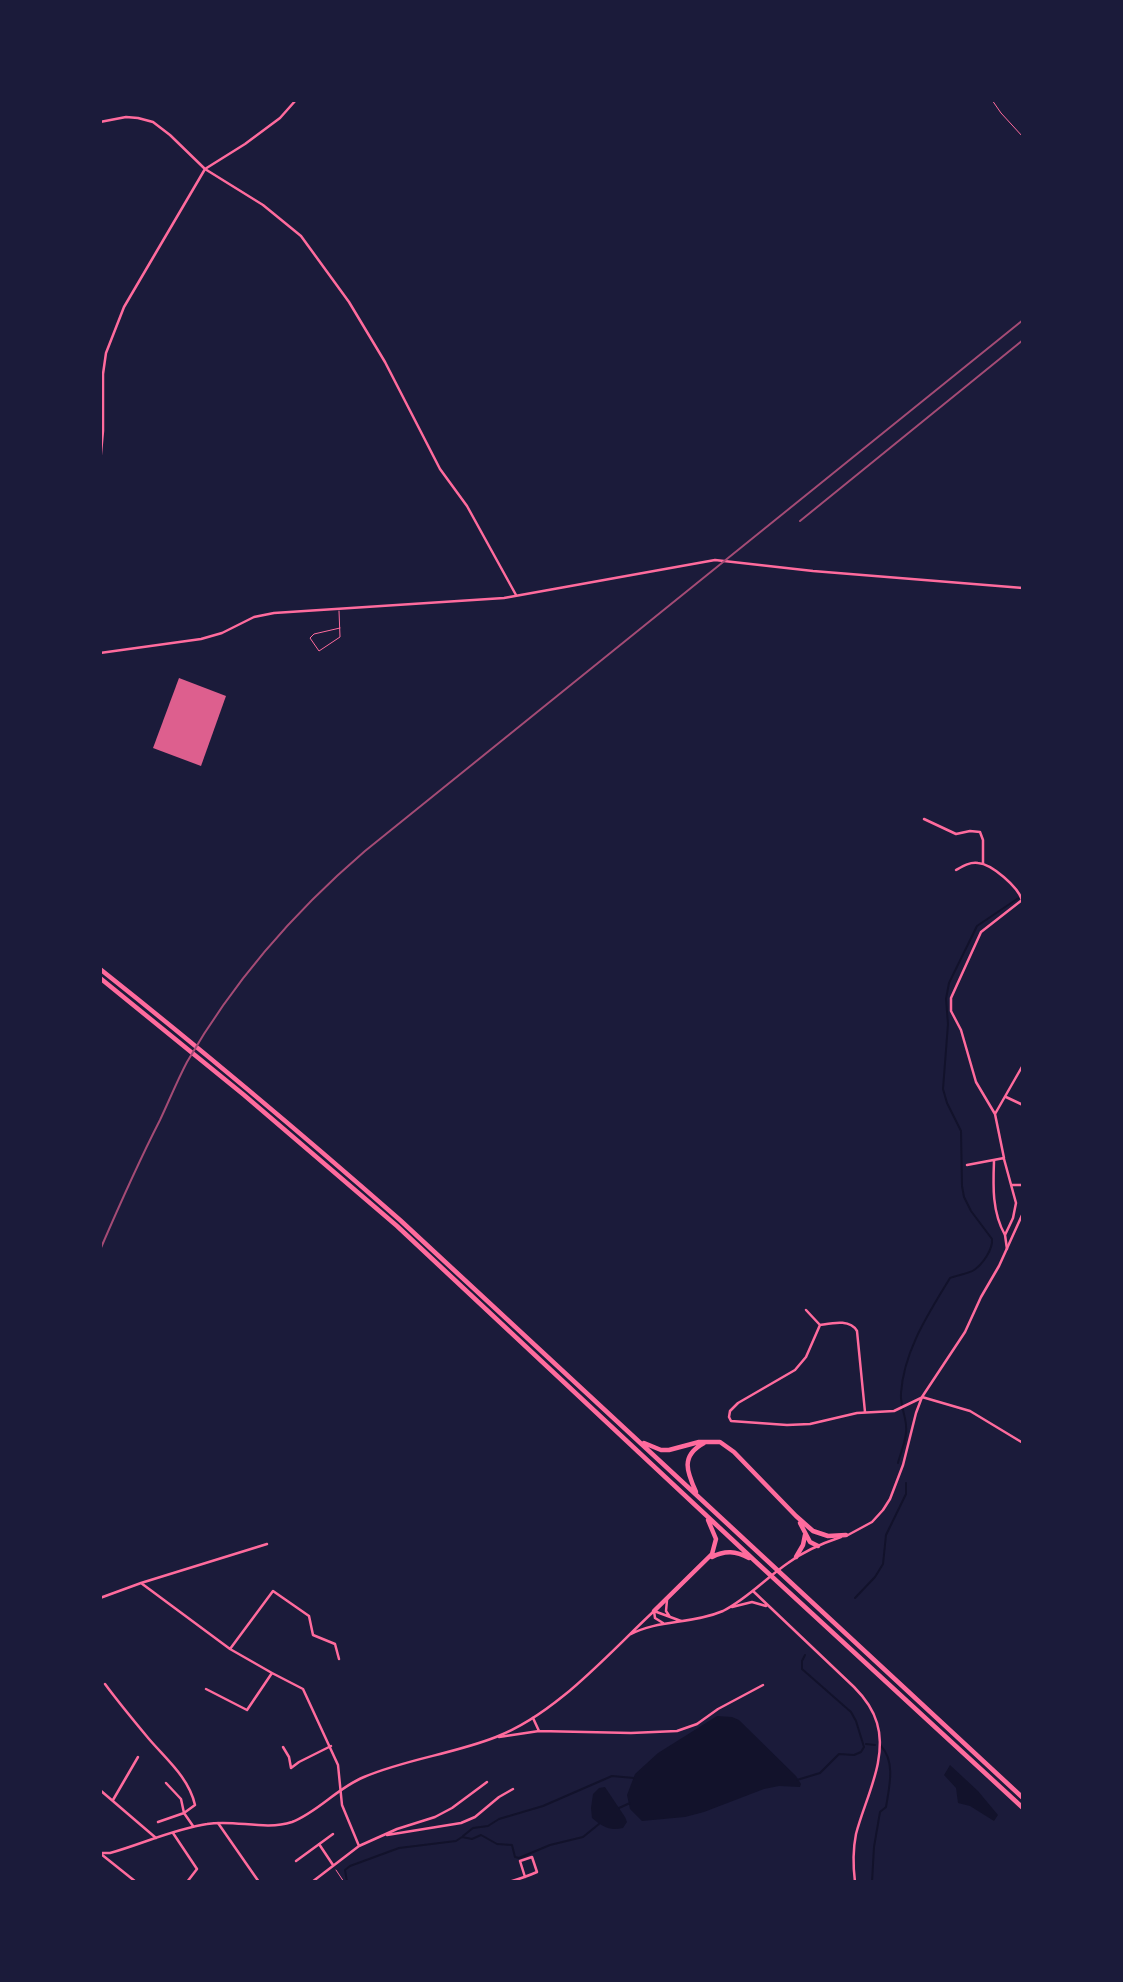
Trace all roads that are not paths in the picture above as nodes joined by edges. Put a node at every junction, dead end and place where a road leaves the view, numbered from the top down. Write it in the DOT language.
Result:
graph roads {
  1 [pos="296,100"];
  2 [pos="100,122"];
  3 [pos="205,169"];
  4 [pos="100,464"];
  5 [pos="1023,588"];
  6 [pos="516,596"];
  7 [pos="339,609"];
  8 [pos="340,628"];
  9 [pos="100,653"];
  10 [pos="924,819"];
  11 [pos="983,864"];
  12 [pos="956,870"];
  13 [pos="1022,897"];
  14 [pos="100,969"];
  15 [pos="100,978"];
  16 [pos="1023,1065"];
  17 [pos="1006,1097"];
  18 [pos="1023,1105"];
  19 [pos="995,1114"];
  20 [pos="1003,1158"];
  21 [pos="994,1161"];
  22 [pos="967,1165"];
  23 [pos="1012,1185"];
  24 [pos="1023,1185"];
  25 [pos="1023,1213"];
  26 [pos="1005,1235"];
  27 [pos="1007,1249"];
  28 [pos="806,1310"];
  29 [pos="820,1325"];
  30 [pos="922,1397"];
  31 [pos="865,1412"];
  32 [pos="712,1441"];
  33 [pos="639,1442"];
  34 [pos="1023,1443"];
  35 [pos="698,1497"];
  36 [pos="705,1514"];
  37 [pos="796,1516"];
  38 [pos="813,1531"];
  39 [pos="806,1534"];
  40 [pos="846,1535"];
  41 [pos="267,1544"];
  42 [pos="818,1546"];
  43 [pos="796,1557"];
  44 [pos="708,1560"];
  45 [pos="757,1563"];
  46 [pos="141,1583"];
  47 [pos="753,1591"];
  48 [pos="669,1596"];
  49 [pos="100,1598"];
  50 [pos="726,1609"];
  51 [pos="772,1609"];
  52 [pos="654,1611"];
  53 [pos="672,1618"];
  54 [pos="691,1621"];
  55 [pos="667,1623"];
  56 [pos="625,1637"];
  57 [pos="230,1649"];
  58 [pos="339,1660"];
  59 [pos="271,1673"];
  60 [pos="105,1684"];
  61 [pos="763,1685"];
  62 [pos="206,1689"];
  63 [pos="533,1718"];
  64 [pos="539,1731"];
  65 [pos="497,1737"];
  66 [pos="283,1746"];
  67 [pos="331,1746"];
  68 [pos="138,1757"];
  69 [pos="487,1782"];
  70 [pos="166,1783"];
  71 [pos="513,1788"];
  72 [pos="100,1790"];
  73 [pos="340,1790"];
  74 [pos="1023,1798"];
  75 [pos="113,1800"];
  76 [pos="1023,1808"];
  77 [pos="184,1814"];
  78 [pos="158,1822"];
  79 [pos="218,1823"];
  80 [pos="193,1826"];
  81 [pos="173,1833"];
  82 [pos="333,1834"];
  83 [pos="383,1835"];
  84 [pos="156,1838"];
  85 [pos="319,1844"];
  86 [pos="359,1846"];
  87 [pos="100,1854"];
  88 [pos="296,1861"];
  89 [pos="332,1865"];
  90 [pos="525,1877"];
  91 [pos="136,1882"];
  92 [pos="187,1882"];
  93 [pos="259,1882"];
  94 [pos="312,1882"];
  95 [pos="509,1882"];
  96 [pos="855,1882"];
  1 -- 3 [label="street"];
  2 -- 3 [label="street"];
  3 -- 4 [label="street"];
  3 -- 6 [label="street"];
  5 -- 6 [label="street"];
  6 -- 7 [label="street"];
  7 -- 8 [label="lane"];
  7 -- 9 [label="street"];
  8 -- 8 [label="lane"];
  10 -- 11 [label="street"];
  11 -- 12 [label="street"];
  11 -- 13 [label="street"];
  13 -- 19 [label="street"];
  14 -- 33 [label="highway"];
  15 -- 36 [label="highway"];
  16 -- 17 [label="street"];
  17 -- 18 [label="street"];
  17 -- 19 [label="street"];
  19 -- 20 [label="street"];
  20 -- 21 [label="street"];
  20 -- 23 [label="street"];
  21 -- 22 [label="street"];
  21 -- 26 [label="street"];
  23 -- 24 [label="street"];
  23 -- 26 [label="street"];
  25 -- 27 [label="street"];
  26 -- 27 [label="street"];
  27 -- 30 [label="street"];
  28 -- 29 [label="street"];
  29 -- 31 [label="street"];
  29 -- 31 [label="street"];
  30 -- 31 [label="street"];
  30 -- 34 [label="street"];
  30 -- 40 [label="street"];
  32 -- 33 [label="highway"];
  32 -- 35 [label="highway"];
  32 -- 37 [label="highway"];
  33 -- 35 [label="highway"];
  35 -- 74 [label="highway"];
  36 -- 44 [label="highway"];
  36 -- 45 [label="highway"];
  37 -- 38 [label="highway"];
  37 -- 39 [label="highway"];
  38 -- 40 [label="highway"];
  38 -- 42 [label="highway"];
  39 -- 42 [label="highway"];
  39 -- 43 [label="highway"];
  40 -- 42 [label="street"];
  41 -- 46 [label="street"];
  42 -- 43 [label="street"];
  43 -- 47 [label="street"];
  44 -- 45 [label="highway"];
  44 -- 48 [label="highway"];
  45 -- 76 [label="highway"];
  46 -- 49 [label="street"];
  46 -- 57 [label="street"];
  47 -- 50 [label="street"];
  47 -- 51 [label="street"];
  48 -- 52 [label="highway"];
  48 -- 53 [label="street"];
  50 -- 51 [label="street"];
  50 -- 54 [label="street"];
  51 -- 96 [label="street"];
  52 -- 53 [label="street"];
  52 -- 55 [label="street"];
  52 -- 56 [label="street"];
  53 -- 54 [label="street"];
  54 -- 55 [label="street"];
  55 -- 56 [label="street"];
  56 -- 63 [label="street"];
  57 -- 58 [label="street"];
  57 -- 59 [label="street"];
  59 -- 62 [label="street"];
  59 -- 67 [label="street"];
  60 -- 77 [label="street"];
  61 -- 64 [label="street"];
  63 -- 64 [label="street"];
  63 -- 65 [label="street"];
  64 -- 65 [label="street"];
  65 -- 73 [label="street"];
  66 -- 67 [label="street"];
  67 -- 73 [label="street"];
  68 -- 75 [label="street"];
  69 -- 83 [label="street"];
  70 -- 77 [label="street"];
  71 -- 83 [label="street"];
  72 -- 75 [label="street"];
  73 -- 79 [label="street"];
  73 -- 86 [label="street"];
  75 -- 84 [label="street"];
  77 -- 78 [label="street"];
  77 -- 80 [label="street"];
  79 -- 80 [label="street"];
  79 -- 93 [label="street"];
  80 -- 81 [label="street"];
  81 -- 84 [label="street"];
  81 -- 92 [label="street"];
  82 -- 85 [label="street"];
  83 -- 86 [label="street"];
  84 -- 87 [label="street"];
  85 -- 88 [label="street"];
  85 -- 89 [label="street"];
  86 -- 89 [label="street"];
  87 -- 91 [label="street"];
  89 -- 94 [label="street"];
  90 -- 90 [label="street"];
  90 -- 95 [label="street"];
}
